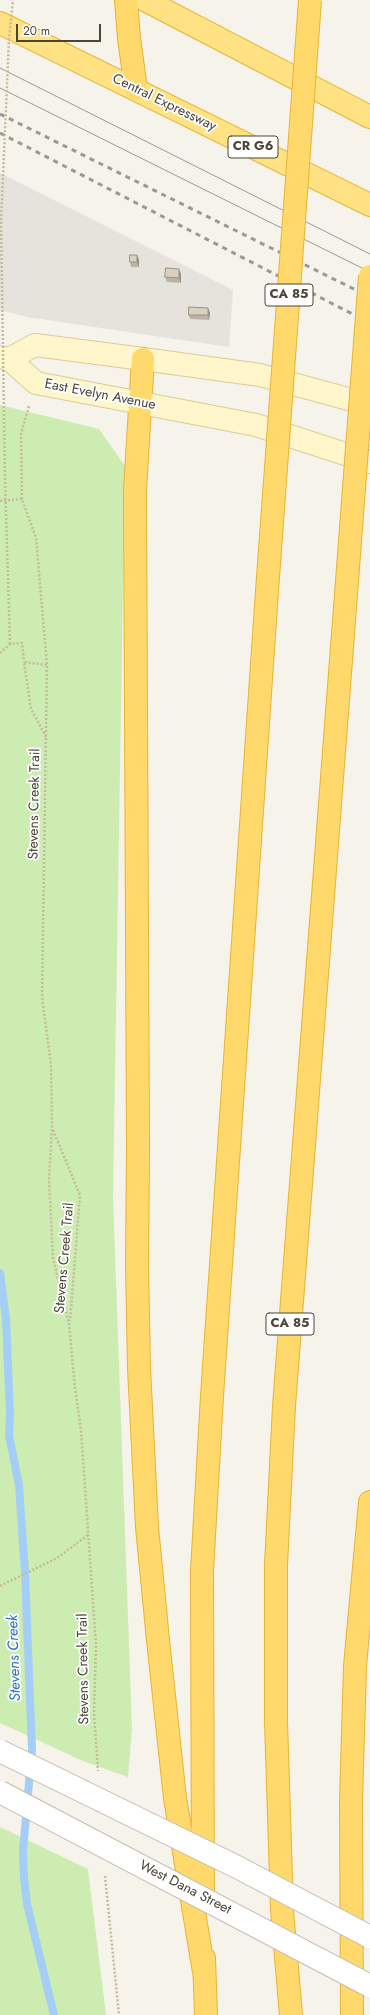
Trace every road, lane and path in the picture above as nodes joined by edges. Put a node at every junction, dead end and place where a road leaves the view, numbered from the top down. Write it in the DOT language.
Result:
graph roads {
  1 [pos="13,0"];
  2 [pos="126,0"];
  3 [pos="145,0"];
  4 [pos="310,0"];
  5 [pos="0,23"];
  6 [pos="136,89"];
  7 [pos="370,117"];
  8 [pos="370,205"];
  9 [pos="370,276"];
  10 [pos="4,358"];
  11 [pos="143,358"];
  12 [pos="36,382"];
  13 [pos="139,403"];
  14 [pos="370,405"];
  15 [pos="370,462"];
  16 [pos="22,499"];
  17 [pos="0,501"];
  18 [pos="10,644"];
  19 [pos="0,653"];
  20 [pos="24,662"];
  21 [pos="47,665"];
  22 [pos="46,738"];
  23 [pos="52,1128"];
  24 [pos="69,1324"];
  25 [pos="370,1502"];
  26 [pos="88,1534"];
  27 [pos="0,1586"];
  28 [pos="0,1750"];
  29 [pos="98,1776"];
  30 [pos="0,1792"];
  31 [pos="105,1872"];
  32 [pos="370,1937"];
  33 [pos="204,1972"];
  34 [pos="370,1986"];
  35 [pos="119,2015"];
  36 [pos="206,2015"];
  37 [pos="291,2015"];
  38 [pos="352,2015"];
  1 -- 18 [label="path, bridge"];
  2 -- 6 [label="highway"];
  3 -- 7 [label="highway"];
  4 -- 33 [label="highway, CA 85, bridge"];
  5 -- 6 [label="highway, Central Expressway / CR G6"];
  6 -- 8 [label="highway, Central Expressway / CR G6"];
  9 -- 37 [label="highway, CA 85, bridge"];
  10 -- 11 [label="main road, East Evelyn Avenue"];
  10 -- 12 [label="main road, East Evelyn Avenue"];
  11 -- 13 [label="highway"];
  11 -- 14 [label="main road, East Evelyn Avenue"];
  12 -- 13 [label="main road, East Evelyn Avenue"];
  12 -- 16 [label="path, Stevens Creek Trail"];
  13 -- 15 [label="main road, East Evelyn Avenue"];
  13 -- 33 [label="highway"];
  16 -- 17 [label="path"];
  16 -- 21 [label="path, Stevens Creek Trail"];
  18 -- 19 [label="path"];
  18 -- 20 [label="path"];
  20 -- 21 [label="path"];
  20 -- 22 [label="path"];
  21 -- 22 [label="path, Stevens Creek Trail"];
  22 -- 23 [label="path, Stevens Creek Trail"];
  23 -- 24 [label="path, Stevens Creek Trail"];
  23 -- 24 [label="path, Stevens Creek Trail"];
  24 -- 26 [label="path, Stevens Creek Trail"];
  25 -- 38 [label="highway"];
  26 -- 27 [label="path"];
  26 -- 29 [label="path, Stevens Creek Trail"];
  28 -- 32 [label="street, bridge"];
  30 -- 34 [label="street, West Dana Street, bridge"];
  31 -- 35 [label="path"];
  33 -- 36 [label="highway, CA 85"];
}
